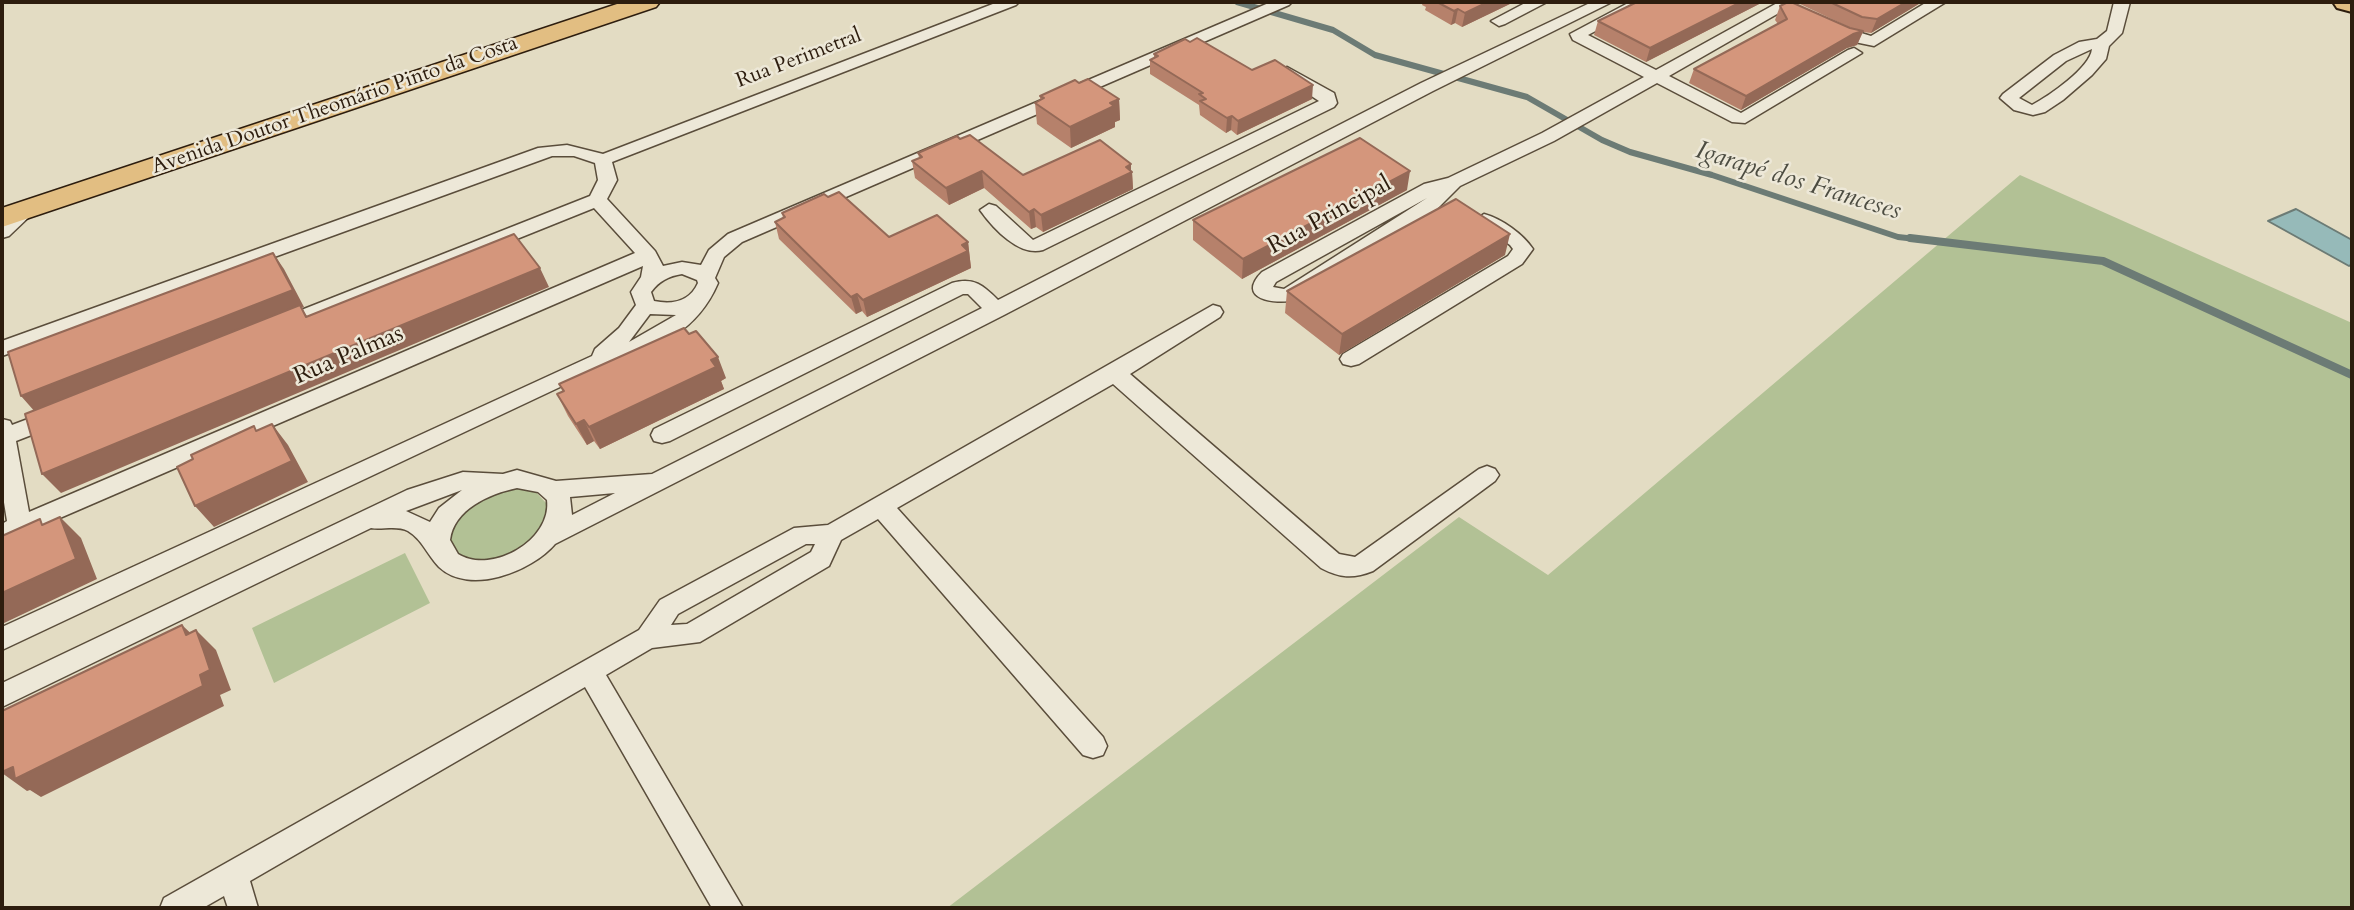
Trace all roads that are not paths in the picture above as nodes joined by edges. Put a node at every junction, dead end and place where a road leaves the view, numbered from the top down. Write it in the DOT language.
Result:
graph roads {
  1 [pos="608,2"];
  2 [pos="646,2"];
  3 [pos="1011,2"];
  4 [pos="1284,2"];
  5 [pos="1539,2"];
  6 [pos="1604,2"];
  7 [pos="1642,2"];
  8 [pos="1938,2"];
  9 [pos="2122,2"];
  10 [pos="2346,2"];
  11 [pos="1783,3"];
  12 [pos="2352,4"];
  13 [pos="1251,16"];
  14 [pos="1499,21"];
  15 [pos="2101,44"];
  16 [pos="1854,53"];
  17 [pos="1282,68"];
  18 [pos="1654,78"];
  19 [pos="602,160"];
  20 [pos="1410,174"];
  21 [pos="1449,195"];
  22 [pos="597,200"];
  23 [pos="989,210"];
  24 [pos="9,211"];
  25 [pos="2,232"];
  26 [pos="1058,236"];
  27 [pos="648,255"];
  28 [pos="1089,262"];
  29 [pos="651,278"];
  30 [pos="704,287"];
  31 [pos="646,305"];
  32 [pos="997,310"];
  33 [pos="1213,312"];
  34 [pos="262,334"];
  35 [pos="2,349"];
  36 [pos="1351,359"];
  37 [pos="586,366"];
  38 [pos="1115,373"];
  39 [pos="82,406"];
  40 [pos="3,434"];
  41 [pos="662,435"];
  42 [pos="1487,474"];
  43 [pos="661,480"];
  44 [pos="501,482"];
  45 [pos="553,490"];
  46 [pos="881,506"];
  47 [pos="368,520"];
  48 [pos="11,530"];
  49 [pos="832,534"];
  50 [pos="551,536"];
  51 [pos="439,548"];
  52 [pos="648,638"];
  53 [pos="2,639"];
  54 [pos="589,670"];
  55 [pos="2,696"];
  56 [pos="1093,746"];
  57 [pos="233,875"];
  58 [pos="175,908"];
  59 [pos="243,908"];
  60 [pos="728,908"];
  1 -- 24 [label="main road, Avenida Doutor Theomário Pinto da Costa"];
  2 -- 24 [label="main road, Avenida Doutor Theomário Pinto da Costa"];
  3 -- 19 [label="street, Rua Perimetral"];
  4 -- 13 [label="street"];
  5 -- 14 [label="street"];
  6 -- 28 [label="street"];
  7 -- 18 [label="street"];
  8 -- 11 [label="street"];
  9 -- 15 [label="street"];
  10 -- 12 [label="highway"];
  11 -- 18 [label="street, Rua Principal"];
  13 -- 30 [label="street"];
  15 -- 15 [label="street"];
  16 -- 18 [label="street"];
  17 -- 26 [label="street"];
  18 -- 21 [label="street, Rua Principal"];
  19 -- 22 [label="street"];
  19 -- 35 [label="street"];
  20 -- 21 [label="street, Rua Principal"];
  21 -- 21 [label="street, Rua Principal"];
  21 -- 36 [label="street"];
  22 -- 27 [label="street"];
  22 -- 34 [label="street"];
  23 -- 26 [label="street"];
  24 -- 25 [label="street, Avenida Doutor Theomário Pinto da Costa"];
  26 -- 28 [label="street"];
  27 -- 29 [label="street"];
  27 -- 48 [label="street, Rua Palmas"];
  28 -- 32 [label="street"];
  29 -- 30 [label="street"];
  29 -- 31 [label="street"];
  30 -- 31 [label="street"];
  30 -- 37 [label="street"];
  31 -- 37 [label="street"];
  32 -- 41 [label="street"];
  32 -- 43 [label="street"];
  33 -- 38 [label="street"];
  37 -- 53 [label="street"];
  38 -- 42 [label="street"];
  38 -- 46 [label="street"];
  39 -- 40 [label="street"];
  40 -- 48 [label="street"];
  43 -- 45 [label="street"];
  43 -- 50 [label="street"];
  44 -- 45 [label="street"];
  44 -- 47 [label="street"];
  44 -- 51 [label="street"];
  45 -- 50 [label="street"];
  46 -- 49 [label="street"];
  46 -- 56 [label="street"];
  47 -- 51 [label="street"];
  47 -- 55 [label="street"];
  49 -- 52 [label="street"];
  49 -- 52 [label="street"];
  50 -- 51 [label="street"];
  52 -- 54 [label="street"];
  54 -- 57 [label="street"];
  54 -- 60 [label="street"];
  57 -- 58 [label="street"];
  57 -- 59 [label="street"];
}
